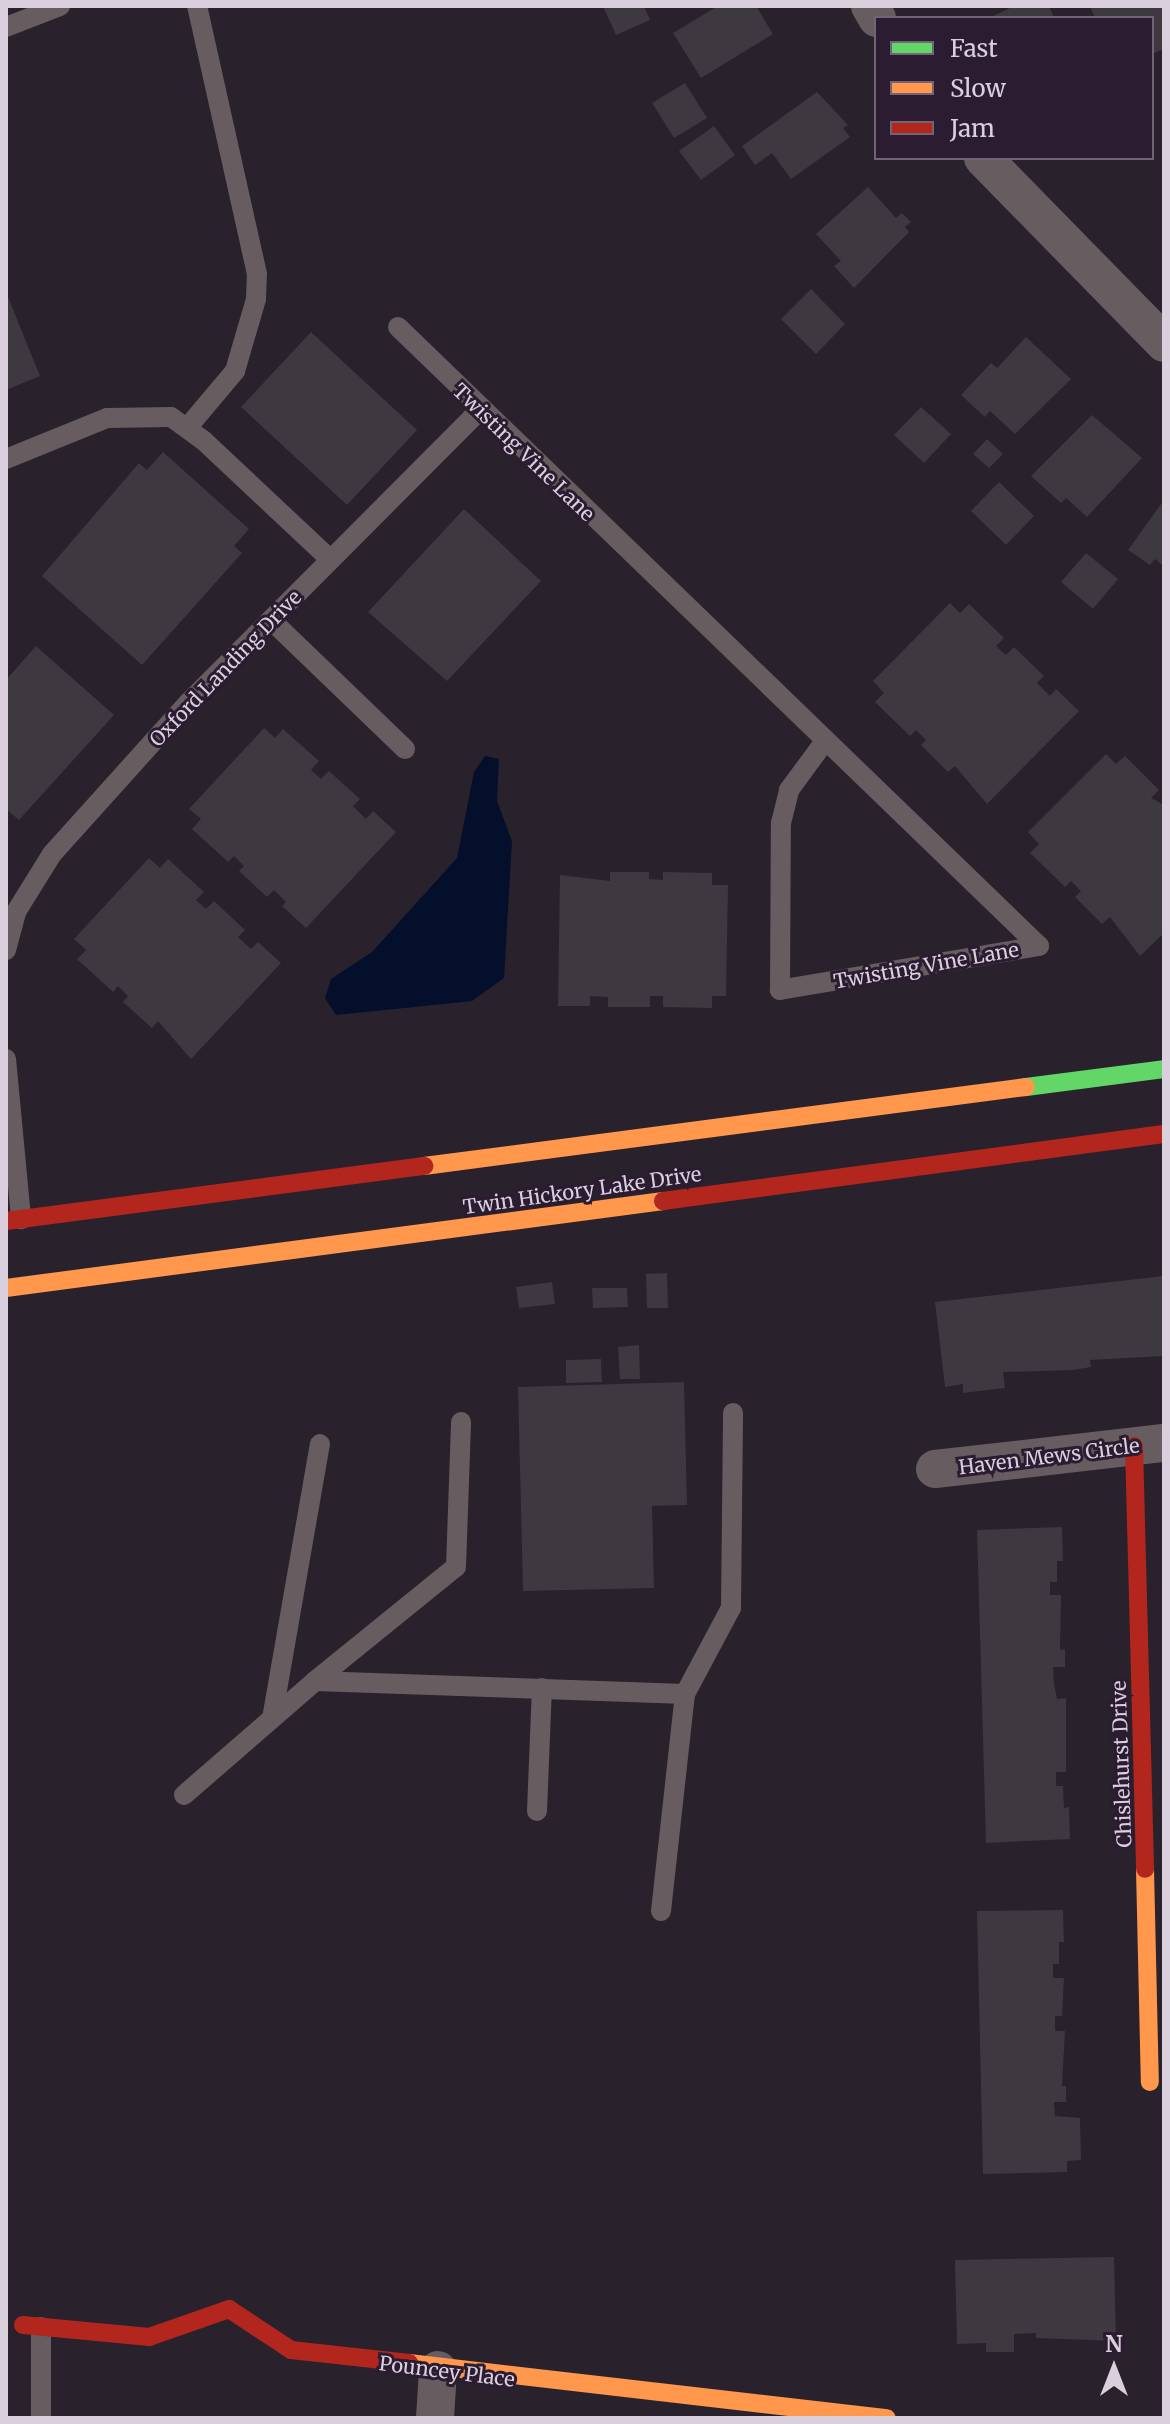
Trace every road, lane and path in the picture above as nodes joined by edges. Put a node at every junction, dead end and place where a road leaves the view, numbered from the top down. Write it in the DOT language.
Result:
graph roads {
  1 [pos="60,6"];
  2 [pos="197,6"];
  3 [pos="6,27"];
  4 [pos="985,160"];
  5 [pos="398,327"];
  6 [pos="1164,343"];
  7 [pos="480,410"];
  8 [pos="187,428"];
  9 [pos="6,459"];
  10 [pos="331,560"];
  11 [pos="271,620"];
  12 [pos="825,741"];
  13 [pos="405,749"];
  14 [pos="6,950"];
  15 [pos="6,1059"];
  16 [pos="1164,1069"];
  17 [pos="1164,1134"];
  18 [pos="14,1220"];
  19 [pos="6,1288"];
  20 [pos="733,1413"];
  21 [pos="461,1422"];
  22 [pos="320,1444"];
  23 [pos="1149,1444"];
  24 [pos="935,1469"];
  25 [pos="315,1681"];
  26 [pos="542,1688"];
  27 [pos="685,1694"];
  28 [pos="273,1713"];
  29 [pos="184,1795"];
  30 [pos="537,1811"];
  31 [pos="661,1911"];
  32 [pos="1156,1979"];
  33 [pos="1150,2082"];
  34 [pos="19,2326"];
  35 [pos="438,2370"];
  36 [pos="690,2409"];
  37 [pos="41,2418"];
  38 [pos="435,2418"];
  39 [pos="887,2418"];
  1 -- 3 [label="lane"];
  2 -- 8 [label="lane"];
  4 -- 6 [label="street"];
  5 -- 7 [label="lane, Twisting Vine Lane"];
  7 -- 10 [label="lane, Oxford Landing Drive"];
  7 -- 12 [label="lane, Twisting Vine Lane"];
  8 -- 9 [label="lane"];
  8 -- 10 [label="lane"];
  10 -- 11 [label="lane, Oxford Landing Drive"];
  11 -- 13 [label="lane"];
  11 -- 14 [label="lane, Oxford Landing Drive"];
  12 -- 12 [label="lane, Twisting Vine Lane"];
  15 -- 18 [label="lane"];
  16 -- 18 [label="street"];
  17 -- 19 [label="street, Twin Hickory Lake Drive"];
  20 -- 27 [label="lane"];
  21 -- 25 [label="lane"];
  22 -- 28 [label="lane"];
  23 -- 24 [label="street, Haven Mews Circle"];
  23 -- 32 [label="street, Chislehurst Drive"];
  25 -- 26 [label="lane"];
  25 -- 28 [label="lane"];
  26 -- 27 [label="lane"];
  26 -- 30 [label="lane"];
  27 -- 31 [label="lane"];
  28 -- 29 [label="lane"];
  32 -- 33 [label="street, Chislehurst Drive"];
  34 -- 35 [label="street, Pouncey Place"];
  34 -- 37 [label="lane"];
  35 -- 36 [label="street, Pouncey Place"];
  35 -- 38 [label="street"];
  36 -- 39 [label="street, Pouncey Place"];
}
